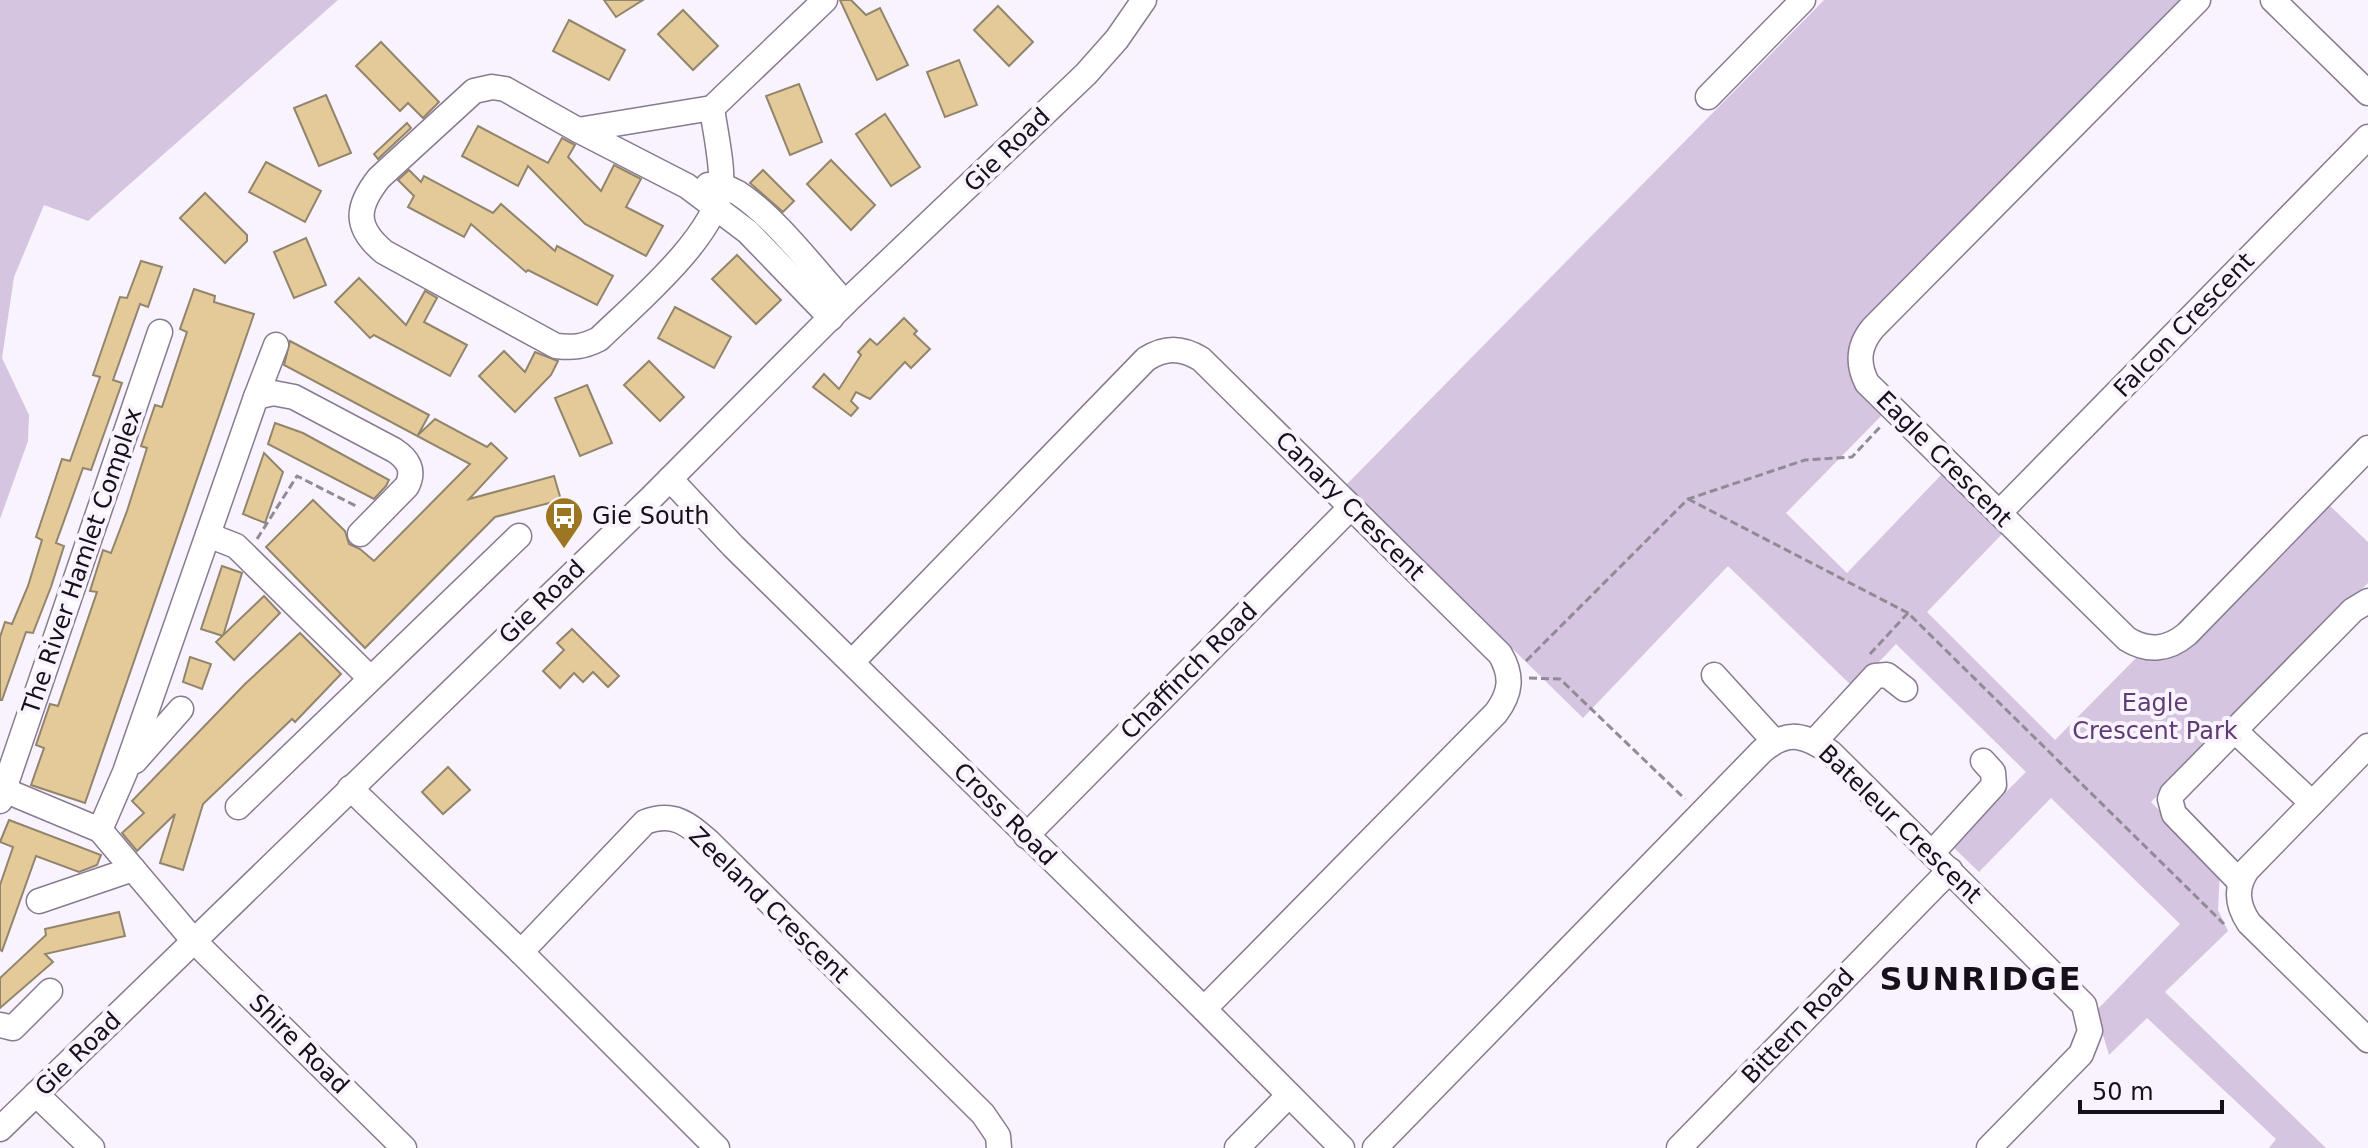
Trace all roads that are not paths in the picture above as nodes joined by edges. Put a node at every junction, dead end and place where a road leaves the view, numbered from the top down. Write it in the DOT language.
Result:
graph roads {
  1 [pos="825,0"];
  2 [pos="1144,0"];
  3 [pos="1803,0"];
  4 [pos="2198,0"];
  5 [pos="2273,0"];
  6 [pos="2368,93"];
  7 [pos="1708,97"];
  8 [pos="712,108"];
  9 [pos="578,130"];
  10 [pos="2368,137"];
  11 [pos="718,195"];
  12 [pos="838,310"];
  13 [pos="160,332"];
  14 [pos="276,345"];
  15 [pos="256,397"];
  16 [pos="2368,448"];
  17 [pos="670,479"];
  18 [pos="1351,507"];
  19 [pos="1999,513"];
  20 [pos="360,534"];
  21 [pos="208,535"];
  22 [pos="519,536"];
  23 [pos="2368,601"];
  24 [pos="852,662"];
  25 [pos="1714,675"];
  26 [pos="370,678"];
  27 [pos="1905,689"];
  28 [pos="181,709"];
  29 [pos="2234,730"];
  30 [pos="1774,741"];
  31 [pos="1815,741"];
  32 [pos="2368,746"];
  33 [pos="1983,761"];
  34 [pos="125,772"];
  35 [pos="350,788"];
  36 [pos="2,796"];
  37 [pos="2312,803"];
  38 [pos="238,807"];
  39 [pos="100,830"];
  40 [pos="1026,836"];
  41 [pos="1932,853"];
  42 [pos="133,869"];
  43 [pos="1950,870"];
  44 [pos="2240,882"];
  45 [pos="39,901"];
  46 [pos="194,941"];
  47 [pos="521,952"];
  48 [pos="50,991"];
  49 [pos="1204,1009"];
  50 [pos="0,1025"];
  51 [pos="2368,1040"];
  52 [pos="36,1094"];
  53 [pos="1289,1095"];
  54 [pos="0,1129"];
  55 [pos="92,1148"];
  56 [pos="404,1148"];
  57 [pos="717,1148"];
  58 [pos="999,1148"];
  59 [pos="1237,1148"];
  60 [pos="1342,1148"];
  61 [pos="1375,1148"];
  62 [pos="1679,1148"];
  63 [pos="1989,1148"];
  1 -- 8 [label="street"];
  2 -- 12 [label="street, Gie Road"];
  3 -- 7 [label="street"];
  4 -- 19 [label="street, Eagle Crescent"];
  5 -- 6 [label="street"];
  8 -- 9 [label="street"];
  8 -- 11 [label="street"];
  9 -- 11 [label="street"];
  9 -- 11 [label="street"];
  10 -- 19 [label="street, Falcon Crescent"];
  11 -- 12 [label="street"];
  12 -- 17 [label="street, Gie Road"];
  13 -- 36 [label="street, The River Hamlet Complex"];
  14 -- 15 [label="street"];
  15 -- 20 [label="street"];
  15 -- 21 [label="street"];
  16 -- 19 [label="street, Eagle Crescent"];
  17 -- 24 [label="street, Cross Road"];
  17 -- 35 [label="street, Gie Road"];
  18 -- 24 [label="street, Canary Crescent"];
  18 -- 40 [label="street, Chaffinch Road"];
  18 -- 49 [label="street, Canary Crescent"];
  21 -- 26 [label="street"];
  21 -- 34 [label="street"];
  22 -- 26 [label="street"];
  23 -- 29 [label="street"];
  24 -- 40 [label="street, Cross Road"];
  25 -- 30 [label="street"];
  26 -- 38 [label="street"];
  27 -- 31 [label="street"];
  28 -- 34 [label="street"];
  29 -- 37 [label="street"];
  29 -- 44 [label="street"];
  30 -- 31 [label="street, Bateleur Crescent"];
  30 -- 61 [label="street"];
  31 -- 41 [label="street, Bateleur Crescent"];
  32 -- 37 [label="street"];
  33 -- 41 [label="street"];
  34 -- 39 [label="street"];
  35 -- 46 [label="street, Gie Road"];
  35 -- 47 [label="street"];
  36 -- 39 [label="street, The River Hamlet Complex"];
  37 -- 44 [label="street"];
  39 -- 42 [label="street, The River Hamlet Complex"];
  40 -- 49 [label="street, Cross Road"];
  41 -- 43 [label="street, Bateleur Crescent"];
  42 -- 45 [label="street"];
  42 -- 46 [label="street, The River Hamlet Complex"];
  43 -- 62 [label="street, Bittern Road"];
  43 -- 63 [label="street, Bateleur Crescent"];
  44 -- 51 [label="street"];
  46 -- 52 [label="street, Gie Road"];
  46 -- 56 [label="street, Shire Road"];
  47 -- 57 [label="street"];
  47 -- 58 [label="street, Zeeland Crescent"];
  48 -- 50 [label="street"];
  49 -- 53 [label="street, Cross Road"];
  52 -- 54 [label="street, Gie Road"];
  52 -- 55 [label="street"];
  53 -- 59 [label="street"];
  53 -- 60 [label="street, Cross Road"];
}
